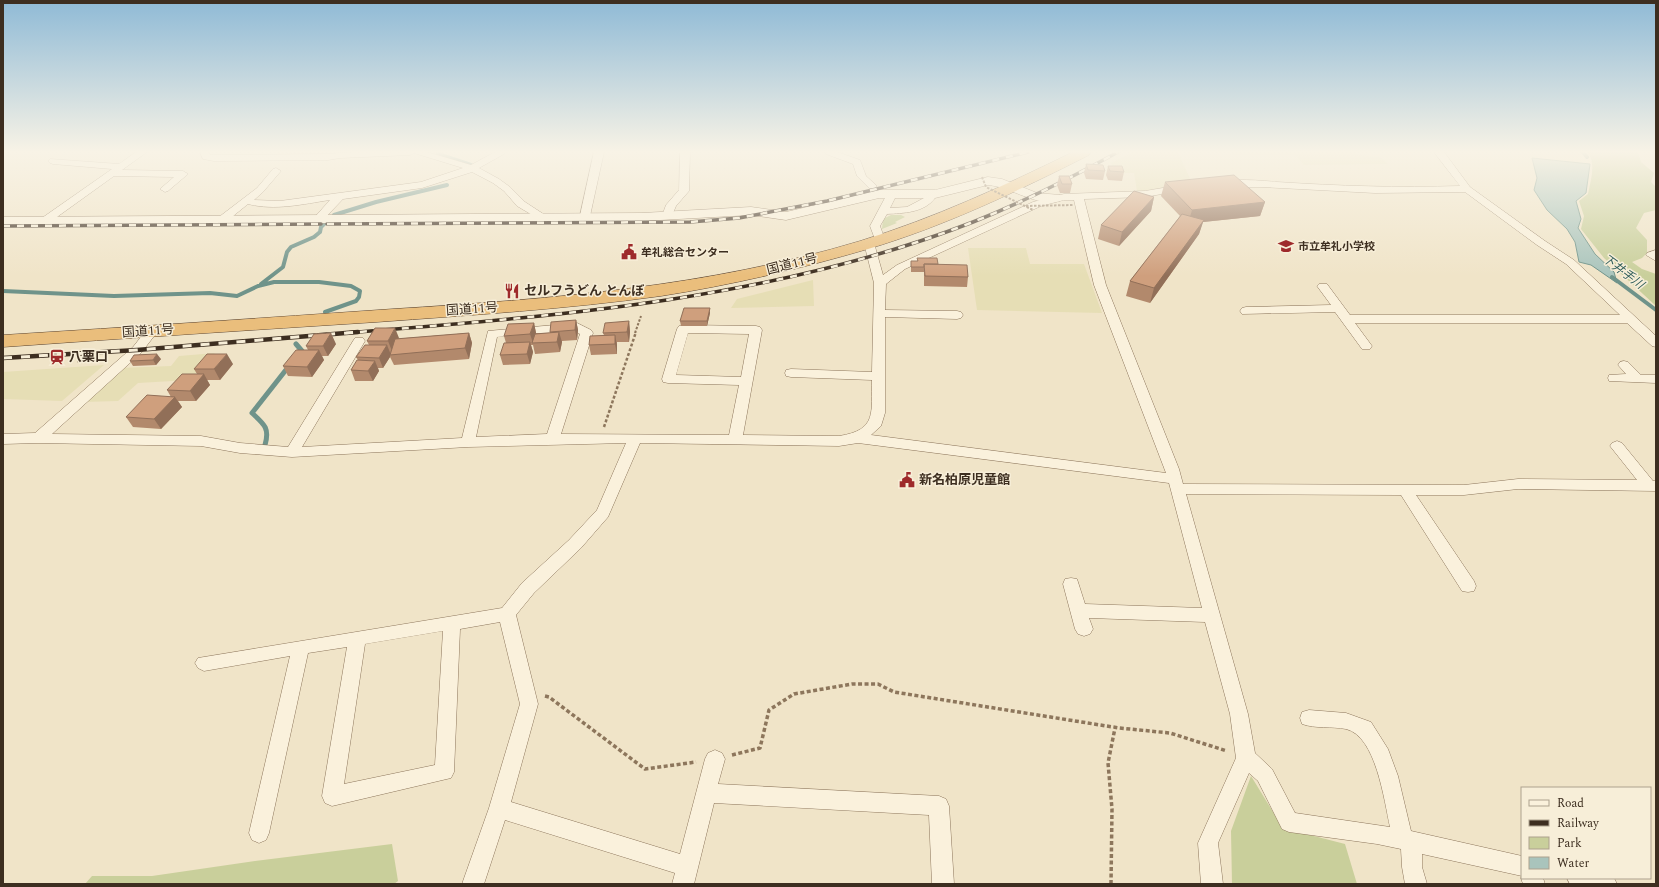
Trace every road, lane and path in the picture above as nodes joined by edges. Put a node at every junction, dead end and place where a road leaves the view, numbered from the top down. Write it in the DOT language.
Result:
graph roads {
  1 [pos="83,193"];
  2 [pos="256,193"];
  3 [pos="364,193"];
  4 [pos="511,193"];
  5 [pos="590,193"];
  6 [pos="682,193"];
  7 [pos="934,193"];
  8 [pos="999,193"];
  9 [pos="1000,193"];
  10 [pos="1029,193"];
  11 [pos="1149,193"];
  12 [pos="1473,193"];
  13 [pos="892,194"];
  14 [pos="929,194"];
  15 [pos="339,197"];
  16 [pos="1056,198"];
  17 [pos="248,201"];
  18 [pos="1076,201"];
  19 [pos="1024,206"];
  20 [pos="1033,210"];
  21 [pos="883,211"];
  22 [pos="585,216"];
  23 [pos="667,216"];
  24 [pos="543,217"];
  25 [pos="223,219"];
  26 [pos="318,219"];
  27 [pos="46,220"];
  28 [pos="3,221"];
  29 [pos="875,242"];
  30 [pos="1656,253"];
  31 [pos="1656,258"];
  32 [pos="880,284"];
  33 [pos="1323,286"];
  34 [pos="1339,308"];
  35 [pos="1246,311"];
  36 [pos="880,313"];
  37 [pos="956,315"];
  38 [pos="641,316"];
  39 [pos="1346,319"];
  40 [pos="1631,319"];
  41 [pos="152,331"];
  42 [pos="3,341"];
  43 [pos="359,341"];
  44 [pos="1656,343"];
  45 [pos="1366,346"];
  46 [pos="127,359"];
  47 [pos="77,361"];
  48 [pos="1624,365"];
  49 [pos="791,373"];
  50 [pos="879,376"];
  51 [pos="1614,378"];
  52 [pos="1637,378"];
  53 [pos="1656,379"];
  54 [pos="746,381"];
  55 [pos="38,438"];
  56 [pos="601,438"];
  57 [pos="635,438"];
  58 [pos="858,438"];
  59 [pos="3,439"];
  60 [pos="552,439"];
  61 [pos="735,440"];
  62 [pos="468,442"];
  63 [pos="1617,446"];
  64 [pos="292,452"];
  65 [pos="1176,484"];
  66 [pos="1652,486"];
  67 [pos="1405,490"];
  68 [pos="1071,584"];
  69 [pos="1468,586"];
  70 [pos="1079,611"];
  71 [pos="507,614"];
  72 [pos="1212,615"];
  73 [pos="452,623"];
  74 [pos="1084,629"];
  75 [pos="358,638"];
  76 [pos="301,647"];
  77 [pos="204,663"];
  78 [pos="527,694"];
  79 [pos="1309,718"];
  80 [pos="1115,727"];
  81 [pos="1246,758"];
  82 [pos="715,759"];
  83 [pos="706,793"];
  84 [pos="500,808"];
  85 [pos="259,833"];
  86 [pos="1407,840"];
  87 [pos="1521,866"];
  88 [pos="686,876"];
  89 [pos="473,884"];
  90 [pos="943,884"];
  91 [pos="1110,884"];
  92 [pos="1212,884"];
  93 [pos="1416,884"];
  1 -- 27 [label="street"];
  2 -- 17 [label="street"];
  3 -- 15 [label="street"];
  4 -- 24 [label="street"];
  5 -- 22 [label="street"];
  6 -- 23 [label="street"];
  7 -- 14 [label="street"];
  8 -- 19 [label="path, bridge"];
  9 -- 29 [label="highway, 国道11号"];
  10 -- 16 [label="street"];
  11 -- 18 [label="street"];
  12 -- 40 [label="street"];
  13 -- 14 [label="street"];
  13 -- 21 [label="street"];
  13 -- 23 [label="street"];
  14 -- 21 [label="street"];
  15 -- 17 [label="street"];
  15 -- 26 [label="street"];
  16 -- 18 [label="street"];
  16 -- 32 [label="street"];
  17 -- 25 [label="street"];
  18 -- 19 [label="path, bridge"];
  18 -- 65 [label="street"];
  19 -- 20 [label="path, bridge"];
  21 -- 29 [label="street"];
  22 -- 23 [label="street"];
  22 -- 24 [label="street"];
  24 -- 26 [label="street"];
  25 -- 26 [label="street"];
  25 -- 27 [label="street"];
  27 -- 28 [label="street"];
  29 -- 32 [label="street"];
  29 -- 41 [label="highway, 国道11号"];
  30 -- 31 [label="street"];
  32 -- 36 [label="street"];
  33 -- 34 [label="street"];
  34 -- 35 [label="street"];
  34 -- 39 [label="street"];
  36 -- 37 [label="street"];
  36 -- 50 [label="street"];
  38 -- 56 [label="path"];
  39 -- 40 [label="street"];
  39 -- 45 [label="street"];
  40 -- 44 [label="street"];
  41 -- 42 [label="highway, 国道11号"];
  41 -- 46 [label="street"];
  43 -- 64 [label="street"];
  46 -- 47 [label="path"];
  46 -- 55 [label="street"];
  48 -- 52 [label="street"];
  49 -- 50 [label="street"];
  50 -- 58 [label="street"];
  51 -- 52 [label="street"];
  52 -- 53 [label="street"];
  54 -- 54 [label="street"];
  54 -- 61 [label="street"];
  55 -- 59 [label="street"];
  55 -- 64 [label="street"];
  56 -- 57 [label="street"];
  56 -- 60 [label="street"];
  57 -- 61 [label="street"];
  57 -- 71 [label="street"];
  58 -- 61 [label="street"];
  58 -- 65 [label="street"];
  60 -- 62 [label="street"];
  60 -- 62 [label="street"];
  62 -- 64 [label="street"];
  63 -- 66 [label="street"];
  65 -- 67 [label="street"];
  65 -- 72 [label="street"];
  66 -- 67 [label="street"];
  67 -- 69 [label="street"];
  68 -- 70 [label="street"];
  70 -- 72 [label="street"];
  70 -- 74 [label="street"];
  71 -- 73 [label="street"];
  71 -- 78 [label="street"];
  72 -- 81 [label="street"];
  73 -- 75 [label="street"];
  73 -- 75 [label="street"];
  75 -- 76 [label="street"];
  76 -- 77 [label="street"];
  76 -- 85 [label="street"];
  78 -- 82 [label="path"];
  78 -- 84 [label="street"];
  79 -- 86 [label="street"];
  80 -- 81 [label="path"];
  80 -- 82 [label="path"];
  80 -- 91 [label="path"];
  81 -- 86 [label="street"];
  81 -- 92 [label="street"];
  82 -- 83 [label="street"];
  83 -- 88 [label="street"];
  83 -- 90 [label="street"];
  84 -- 88 [label="street"];
  84 -- 89 [label="street"];
  86 -- 87 [label="street"];
  86 -- 93 [label="street"];
}
